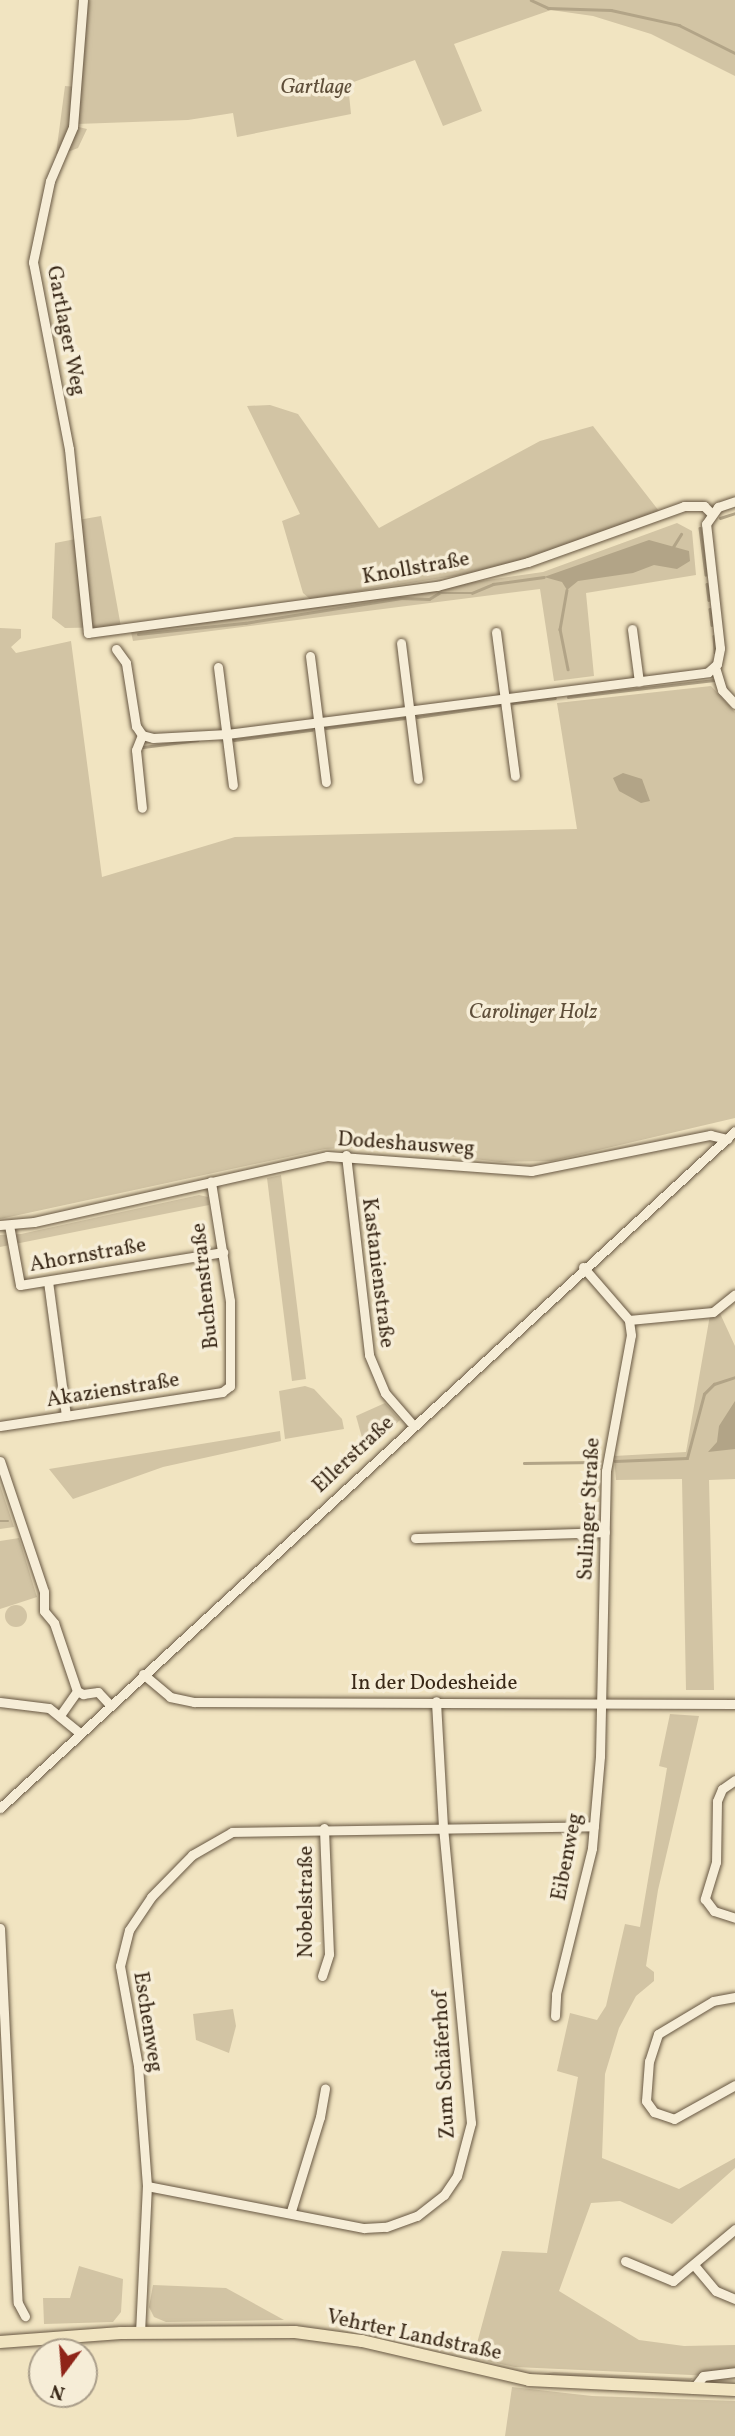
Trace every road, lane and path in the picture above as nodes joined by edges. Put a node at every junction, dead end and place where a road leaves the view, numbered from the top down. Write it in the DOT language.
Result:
graph roads {
  1 [pos="83,0"];
  2 [pos="735,501"];
  3 [pos="711,513"];
  4 [pos="632,629"];
  5 [pos="496,632"];
  6 [pos="88,633"];
  7 [pos="401,643"];
  8 [pos="116,649"];
  9 [pos="310,656"];
  10 [pos="218,667"];
  11 [pos="715,667"];
  12 [pos="639,682"];
  13 [pos="505,698"];
  14 [pos="735,704"];
  15 [pos="410,711"];
  16 [pos="318,722"];
  17 [pos="227,734"];
  18 [pos="142,735"];
  19 [pos="514,776"];
  20 [pos="418,779"];
  21 [pos="326,782"];
  22 [pos="233,785"];
  23 [pos="142,808"];
  24 [pos="735,1131"];
  25 [pos="728,1139"];
  26 [pos="346,1155"];
  27 [pos="211,1182"];
  28 [pos="4,1225"];
  29 [pos="223,1252"];
  30 [pos="583,1267"];
  31 [pos="48,1281"];
  32 [pos="735,1294"];
  33 [pos="629,1321"];
  34 [pos="230,1386"];
  35 [pos="66,1416"];
  36 [pos="412,1424"];
  37 [pos="0,1426"];
  38 [pos="0,1461"];
  39 [pos="605,1532"];
  40 [pos="415,1538"];
  41 [pos="143,1674"];
  42 [pos="76,1691"];
  43 [pos="436,1701"];
  44 [pos="0,1702"];
  45 [pos="600,1702"];
  46 [pos="735,1704"];
  47 [pos="110,1705"];
  48 [pos="61,1714"];
  49 [pos="80,1733"];
  50 [pos="735,1780"];
  51 [pos="0,1808"];
  52 [pos="594,1826"];
  53 [pos="443,1827"];
  54 [pos="324,1828"];
  55 [pos="735,1918"];
  56 [pos="0,1928"];
  57 [pos="322,1976"];
  58 [pos="735,1997"];
  59 [pos="555,2016"];
  60 [pos="735,2085"];
  61 [pos="325,2088"];
  62 [pos="147,2186"];
  63 [pos="291,2211"];
  64 [pos="735,2229"];
  65 [pos="625,2261"];
  66 [pos="694,2265"];
  67 [pos="735,2299"];
  68 [pos="25,2316"];
  69 [pos="140,2333"];
  70 [pos="0,2342"];
  71 [pos="735,2372"];
  72 [pos="693,2389"];
  73 [pos="735,2390"];
  1 -- 6 [label="street, Gartlager Weg"];
  2 -- 3 [label="street"];
  3 -- 6 [label="street, Knollstraße"];
  3 -- 11 [label="street"];
  4 -- 12 [label="street"];
  5 -- 13 [label="street"];
  7 -- 15 [label="street"];
  8 -- 18 [label="street"];
  9 -- 16 [label="street"];
  10 -- 17 [label="street"];
  11 -- 12 [label="street"];
  11 -- 14 [label="street"];
  12 -- 13 [label="street"];
  13 -- 15 [label="street"];
  13 -- 19 [label="street"];
  15 -- 16 [label="street"];
  15 -- 20 [label="street"];
  16 -- 17 [label="street"];
  16 -- 21 [label="street"];
  17 -- 18 [label="street"];
  17 -- 22 [label="street"];
  18 -- 23 [label="street"];
  24 -- 25 [label="street, Ellerstraße"];
  25 -- 26 [label="street, Dodeshausweg"];
  25 -- 30 [label="street, Ellerstraße"];
  26 -- 27 [label="street, Dodeshausweg"];
  26 -- 36 [label="street, Kastanienstraße"];
  27 -- 28 [label="street, Dodeshausweg"];
  27 -- 29 [label="street, Buchenstraße"];
  28 -- 31 [label="street, Ahornstraße"];
  29 -- 31 [label="street, Ahornstraße"];
  29 -- 34 [label="street, Buchenstraße"];
  30 -- 33 [label="street"];
  30 -- 36 [label="street, Ellerstraße"];
  31 -- 35 [label="street"];
  32 -- 33 [label="street"];
  33 -- 39 [label="street, Sulinger Straße"];
  34 -- 35 [label="street, Akazienstraße"];
  35 -- 37 [label="street, Akazienstraße"];
  36 -- 41 [label="street, Ellerstraße"];
  38 -- 42 [label="street"];
  39 -- 40 [label="street"];
  39 -- 45 [label="street, Sulinger Straße"];
  41 -- 43 [label="street, In der Dodesheide"];
  41 -- 47 [label="street, Ellerstraße"];
  42 -- 47 [label="street"];
  42 -- 48 [label="street"];
  43 -- 45 [label="street, In der Dodesheide"];
  43 -- 53 [label="street, Zum Schäferhof"];
  44 -- 48 [label="street"];
  45 -- 46 [label="street, In der Dodesheide"];
  45 -- 52 [label="street, Eibenweg"];
  47 -- 49 [label="street, Ellerstraße"];
  48 -- 49 [label="street"];
  49 -- 51 [label="street, Ellerstraße"];
  50 -- 55 [label="street"];
  52 -- 53 [label="street, Eschenweg"];
  52 -- 59 [label="street, Eibenweg"];
  53 -- 54 [label="street, Eschenweg"];
  53 -- 63 [label="street, Zum Schäferhof"];
  54 -- 57 [label="street, Nobelstraße"];
  54 -- 62 [label="street, Eschenweg"];
  56 -- 68 [label="street"];
  58 -- 60 [label="street"];
  61 -- 63 [label="street"];
  62 -- 63 [label="street, Zum Schäferhof"];
  62 -- 69 [label="street, Eschenweg"];
  64 -- 66 [label="street"];
  65 -- 66 [label="street"];
  66 -- 67 [label="street"];
  69 -- 70 [label="main road, Vehrter Landstraße"];
  69 -- 72 [label="main road, Vehrter Landstraße"];
  71 -- 72 [label="street"];
  72 -- 73 [label="main road, Vehrter Landstraße"];
}
